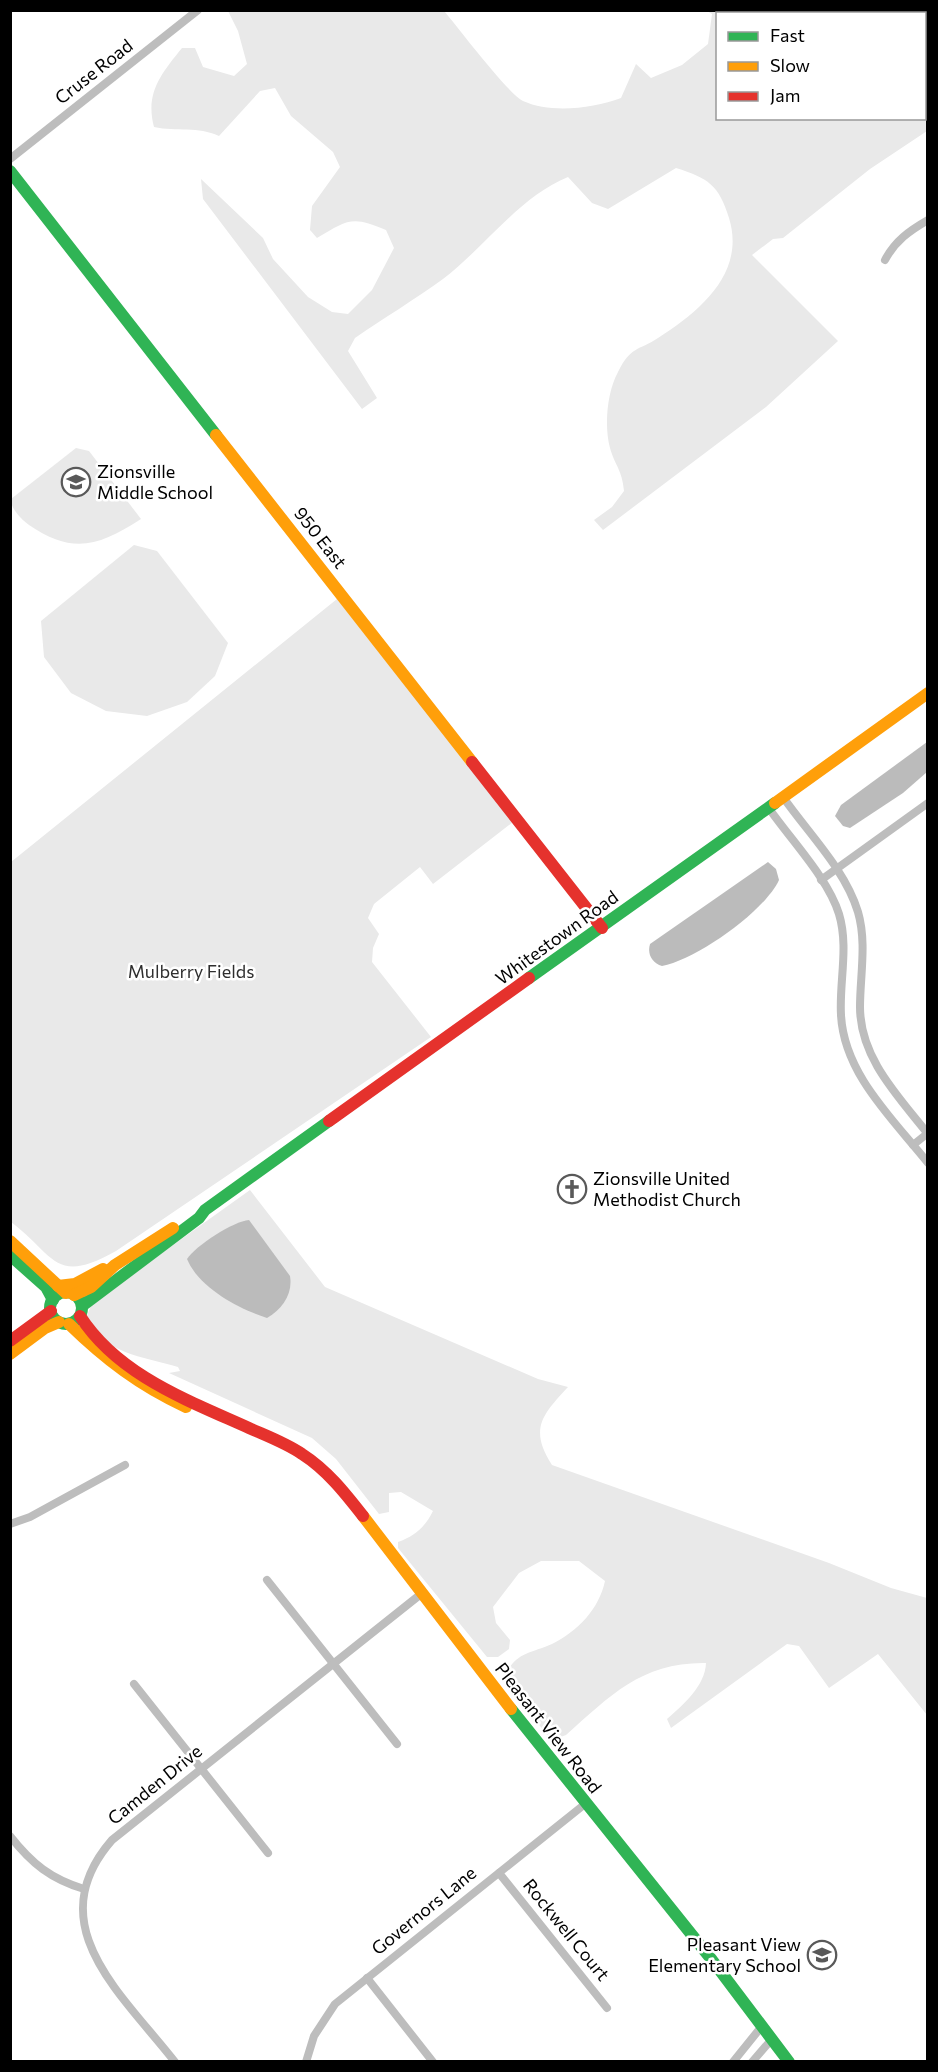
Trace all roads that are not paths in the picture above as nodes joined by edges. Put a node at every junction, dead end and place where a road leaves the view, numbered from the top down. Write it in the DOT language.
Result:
graph roads {
  1 [pos="198,10"];
  2 [pos="10,159"];
  3 [pos="10,171"];
  4 [pos="927,220"];
  5 [pos="885,260"];
  6 [pos="927,693"];
  7 [pos="783,797"];
  8 [pos="927,803"];
  9 [pos="768,807"];
  10 [pos="836,870"];
  11 [pos="821,880"];
  12 [pos="602,928"];
  13 [pos="927,1134"];
  14 [pos="913,1145"];
  15 [pos="927,1163"];
  16 [pos="205,1210"];
  17 [pos="10,1241"];
  18 [pos="10,1255"];
  19 [pos="115,1265"];
  20 [pos="66,1291"];
  21 [pos="52,1305"];
  22 [pos="81,1311"];
  23 [pos="64,1323"];
  24 [pos="10,1341"];
  25 [pos="10,1354"];
  26 [pos="263,1436"];
  27 [pos="125,1465"];
  28 [pos="10,1524"];
  29 [pos="267,1581"];
  30 [pos="421,1594"];
  31 [pos="334,1663"];
  32 [pos="134,1684"];
  33 [pos="398,1744"];
  34 [pos="202,1768"];
  35 [pos="585,1804"];
  36 [pos="10,1836"];
  37 [pos="268,1853"];
  38 [pos="499,1873"];
  39 [pos="84,1889"];
  40 [pos="367,1978"];
  41 [pos="607,2008"];
  42 [pos="762,2026"];
  43 [pos="772,2039"];
  44 [pos="175,2061"];
  45 [pos="306,2061"];
  46 [pos="433,2061"];
  47 [pos="734,2061"];
  48 [pos="752,2061"];
  49 [pos="789,2061"];
  1 -- 2 [label="street, Cruse Road"];
  3 -- 12 [label="street, 950 East"];
  4 -- 5 [label="street"];
  6 -- 7 [label="street, Whitestown Road"];
  7 -- 9 [label="street, Whitestown Road"];
  7 -- 10 [label="street"];
  8 -- 10 [label="street"];
  9 -- 11 [label="street"];
  9 -- 12 [label="street, Whitestown Road"];
  10 -- 11 [label="street"];
  10 -- 13 [label="street"];
  11 -- 14 [label="street"];
  12 -- 16 [label="street, Whitestown Road"];
  13 -- 14 [label="street"];
  14 -- 15 [label="street"];
  16 -- 19 [label="street, Whitestown Road"];
  16 -- 22 [label="street, Whitestown Road"];
  17 -- 20 [label="street, Pleasant View Road"];
  18 -- 21 [label="street, Pleasant View Road"];
  19 -- 20 [label="street, Whitestown Road"];
  19 -- 20 [label="street, Whitestown Road"];
  20 -- 21 [label="street"];
  20 -- 22 [label="street, Pleasant View Road"];
  21 -- 23 [label="street, Pleasant View Road"];
  21 -- 24 [label="street"];
  22 -- 23 [label="street, Whitestown Road"];
  22 -- 26 [label="street, Pleasant View Road"];
  23 -- 25 [label="street, Whitestown Road"];
  23 -- 26 [label="street, Pleasant View Road"];
  26 -- 30 [label="street, Pleasant View Road"];
  27 -- 28 [label="street"];
  29 -- 31 [label="street"];
  30 -- 31 [label="street, Camden Drive"];
  30 -- 35 [label="street, Pleasant View Road"];
  31 -- 33 [label="street"];
  31 -- 34 [label="street, Camden Drive"];
  32 -- 34 [label="street"];
  34 -- 37 [label="street"];
  34 -- 39 [label="street, Camden Drive"];
  35 -- 38 [label="street, Governors Lane"];
  35 -- 42 [label="street, Pleasant View Road"];
  36 -- 39 [label="street"];
  38 -- 40 [label="street, Governors Lane"];
  38 -- 41 [label="street, Rockwell Court"];
  39 -- 44 [label="street, Camden Drive"];
  40 -- 45 [label="street, Governors Lane"];
  40 -- 46 [label="street"];
  42 -- 43 [label="street, Pleasant View Road"];
  42 -- 47 [label="street"];
  43 -- 48 [label="street"];
  43 -- 49 [label="street, Pleasant View Road"];
}
